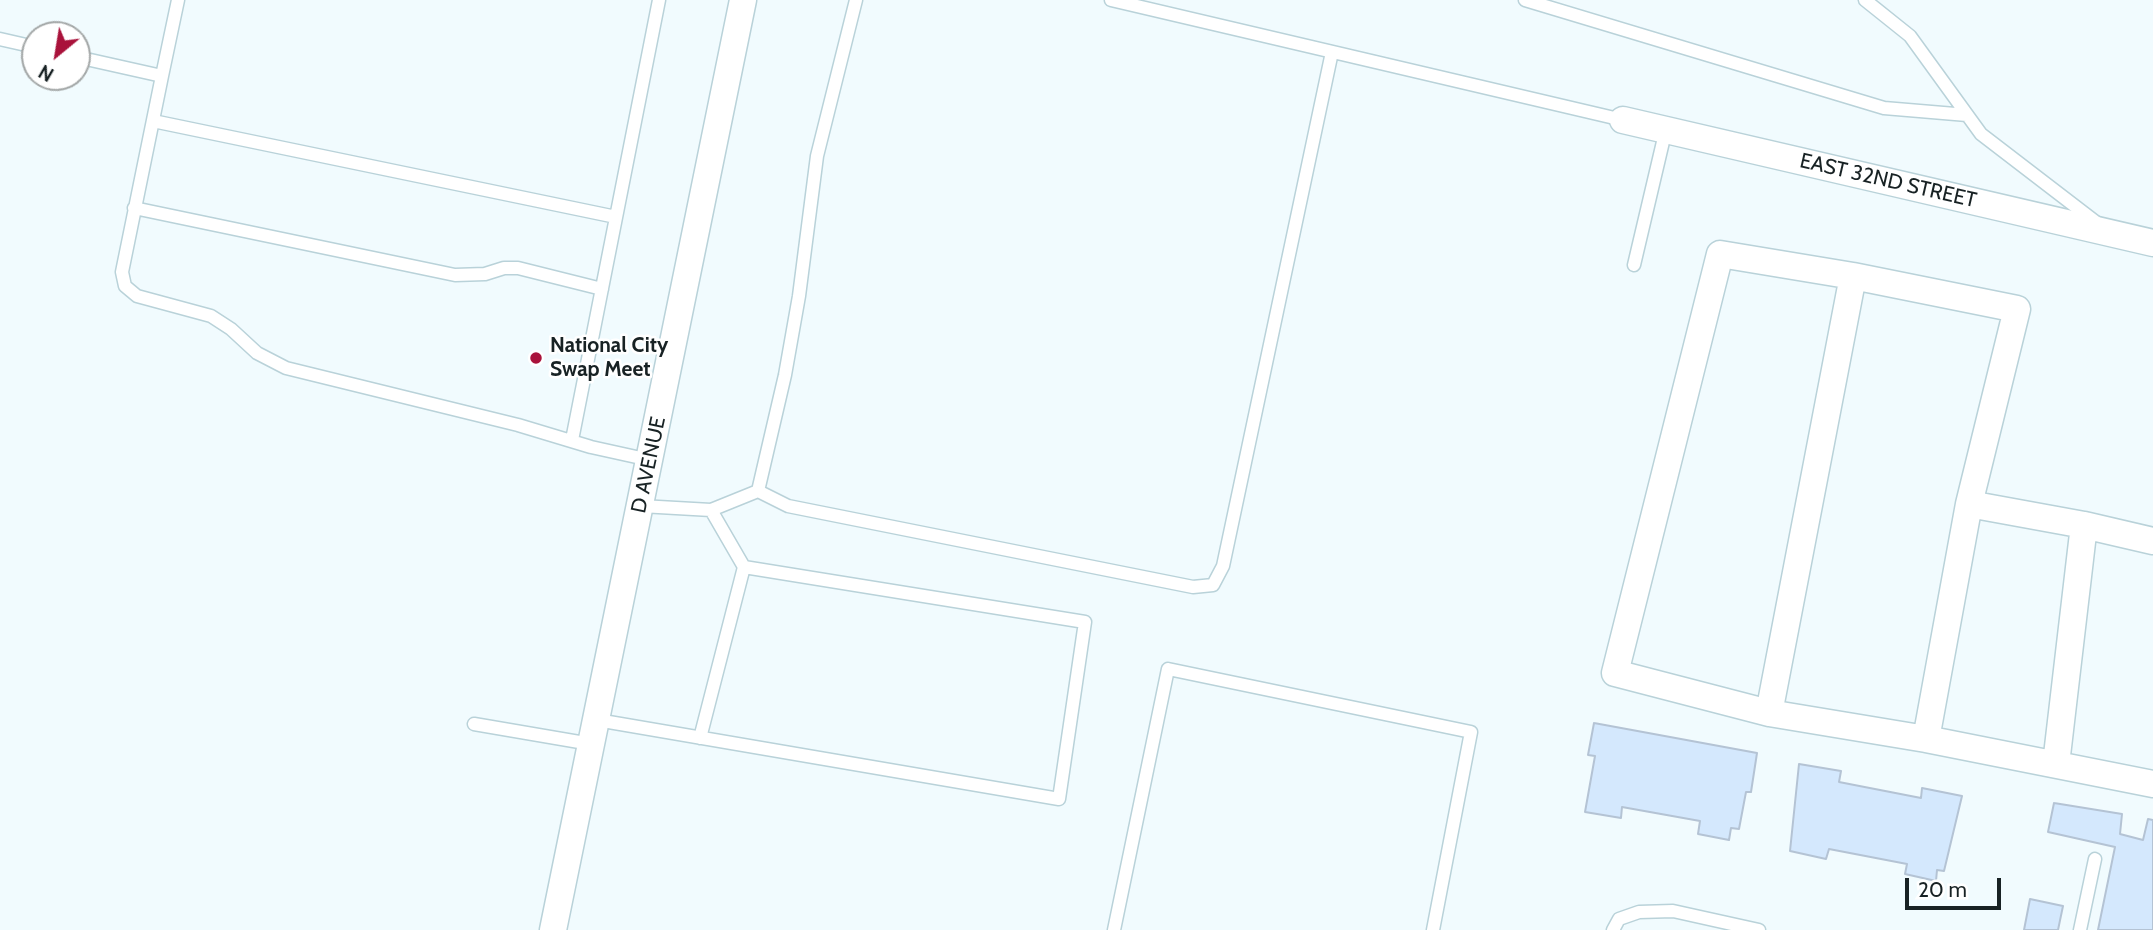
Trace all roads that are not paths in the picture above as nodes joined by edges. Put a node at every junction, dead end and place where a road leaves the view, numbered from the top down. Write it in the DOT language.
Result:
graph roads {
  1 [pos="178,0"];
  2 [pos="659,0"];
  3 [pos="743,0"];
  4 [pos="856,0"];
  5 [pos="1111,0"];
  6 [pos="1525,0"];
  7 [pos="1866,0"];
  8 [pos="0,39"];
  9 [pos="21,44"];
  10 [pos="1332,52"];
  11 [pos="91,60"];
  12 [pos="162,76"];
  13 [pos="1967,115"];
  14 [pos="1623,120"];
  15 [pos="153,121"];
  16 [pos="1666,130"];
  17 [pos="134,208"];
  18 [pos="616,217"];
  19 [pos="2109,232"];
  20 [pos="2153,243"];
  21 [pos="1634,265"];
  22 [pos="1853,276"];
  23 [pos="602,289"];
  24 [pos="572,440"];
  25 [pos="650,460"];
  26 [pos="758,491"];
  27 [pos="1969,504"];
  28 [pos="641,506"];
  29 [pos="711,510"];
  30 [pos="2084,525"];
  31 [pos="2153,541"];
  32 [pos="744,567"];
  33 [pos="1769,713"];
  34 [pos="474,724"];
  35 [pos="594,732"];
  36 [pos="700,738"];
  37 [pos="1926,739"];
  38 [pos="2056,764"];
  39 [pos="2153,784"];
  40 [pos="2095,859"];
  41 [pos="553,930"];
  42 [pos="1114,930"];
  43 [pos="1433,930"];
  44 [pos="1613,930"];
  45 [pos="1759,930"];
  46 [pos="2080,930"];
  1 -- 12 [label="lane"];
  2 -- 18 [label="lane"];
  3 -- 25 [label="street, D AVENUE"];
  4 -- 26 [label="lane"];
  5 -- 10 [label="lane"];
  6 -- 13 [label="lane"];
  7 -- 13 [label="lane"];
  8 -- 9 [label="lane"];
  10 -- 14 [label="lane"];
  10 -- 26 [label="lane"];
  11 -- 12 [label="lane"];
  12 -- 15 [label="lane"];
  13 -- 19 [label="lane"];
  14 -- 16 [label="street, EAST 32ND STREET"];
  15 -- 17 [label="lane"];
  15 -- 18 [label="lane"];
  16 -- 19 [label="street, EAST 32ND STREET"];
  16 -- 21 [label="lane"];
  17 -- 23 [label="lane"];
  17 -- 24 [label="lane"];
  18 -- 23 [label="lane"];
  19 -- 20 [label="street, EAST 32ND STREET"];
  22 -- 27 [label="street"];
  22 -- 33 [label="street"];
  22 -- 33 [label="street"];
  23 -- 24 [label="lane"];
  24 -- 25 [label="lane"];
  25 -- 28 [label="street, D AVENUE"];
  26 -- 29 [label="lane"];
  27 -- 30 [label="street"];
  27 -- 37 [label="street"];
  28 -- 29 [label="lane"];
  28 -- 35 [label="street, D AVENUE"];
  29 -- 32 [label="lane"];
  30 -- 31 [label="street"];
  30 -- 38 [label="street"];
  32 -- 36 [label="lane"];
  32 -- 36 [label="lane"];
  33 -- 37 [label="street"];
  34 -- 35 [label="lane"];
  35 -- 36 [label="lane"];
  35 -- 41 [label="street, D AVENUE"];
  37 -- 38 [label="street"];
  38 -- 39 [label="street"];
  40 -- 46 [label="lane"];
  42 -- 43 [label="lane"];
  44 -- 45 [label="lane"];
}
